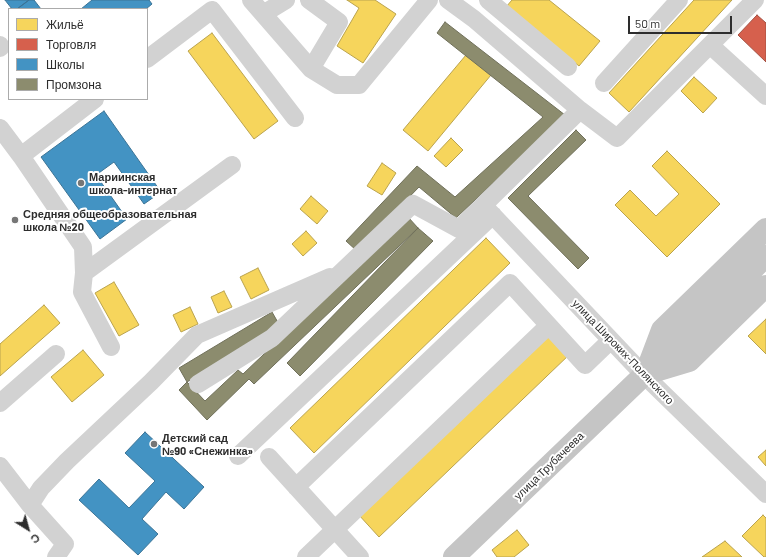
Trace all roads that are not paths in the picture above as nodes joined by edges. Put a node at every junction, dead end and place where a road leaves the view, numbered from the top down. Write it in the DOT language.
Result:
graph roads {
  1 [pos="251,0"];
  2 [pos="286,0"];
  3 [pos="309,0"];
  4 [pos="429,0"];
  5 [pos="448,0"];
  6 [pos="488,0"];
  7 [pos="755,0"];
  8 [pos="673,2"];
  9 [pos="263,14"];
  10 [pos="474,19"];
  11 [pos="710,46"];
  12 [pos="148,58"];
  13 [pos="568,67"];
  14 [pos="311,69"];
  15 [pos="604,83"];
  16 [pos="766,96"];
  17 [pos="94,100"];
  18 [pos="580,110"];
  19 [pos="295,118"];
  20 [pos="0,128"];
  21 [pos="21,156"];
  22 [pos="232,165"];
  23 [pos="489,210"];
  24 [pos="766,229"];
  25 [pos="766,256"];
  26 [pos="342,272"];
  27 [pos="84,273"];
  28 [pos="766,286"];
  29 [pos="548,326"];
  30 [pos="611,340"];
  31 [pos="111,347"];
  32 [pos="56,354"];
  33 [pos="644,375"];
  34 [pos="198,384"];
  35 [pos="0,403"];
  36 [pos="238,456"];
  37 [pos="269,457"];
  38 [pos="0,466"];
  39 [pos="296,487"];
  40 [pos="766,494"];
  41 [pos="30,505"];
  42 [pos="335,530"];
  43 [pos="56,557"];
  44 [pos="306,557"];
  45 [pos="360,557"];
  46 [pos="454,557"];
  1 -- 9 [label="street"];
  2 -- 9 [label="street"];
  3 -- 14 [label="street"];
  4 -- 14 [label="street"];
  5 -- 10 [label="street"];
  6 -- 10 [label="street"];
  6 -- 13 [label="street"];
  7 -- 11 [label="street"];
  8 -- 15 [label="street"];
  9 -- 14 [label="street"];
  10 -- 18 [label="street"];
  11 -- 16 [label="street"];
  11 -- 18 [label="street"];
  12 -- 19 [label="street"];
  17 -- 21 [label="street"];
  18 -- 23 [label="street"];
  20 -- 21 [label="street"];
  21 -- 27 [label="street"];
  22 -- 27 [label="street"];
  23 -- 26 [label="street"];
  23 -- 30 [label="street, улица Широких-Полянского"];
  23 -- 36 [label="street"];
  24 -- 33 [label="main road, улица Трубачеева"];
  25 -- 33 [label="main road, улица Трубачеева"];
  26 -- 34 [label="street"];
  26 -- 41 [label="street"];
  27 -- 31 [label="street"];
  28 -- 33 [label="main road, улица Трубачеева"];
  29 -- 30 [label="street"];
  29 -- 39 [label="street"];
  29 -- 42 [label="street"];
  30 -- 33 [label="street, улица Широких-Полянского"];
  32 -- 35 [label="street"];
  33 -- 40 [label="street, улица Широких-Полянского"];
  33 -- 46 [label="main road, улица Трубачеева"];
  37 -- 39 [label="street"];
  38 -- 41 [label="street"];
  39 -- 42 [label="street"];
  41 -- 43 [label="street"];
  42 -- 44 [label="street"];
  42 -- 45 [label="street"];
}
